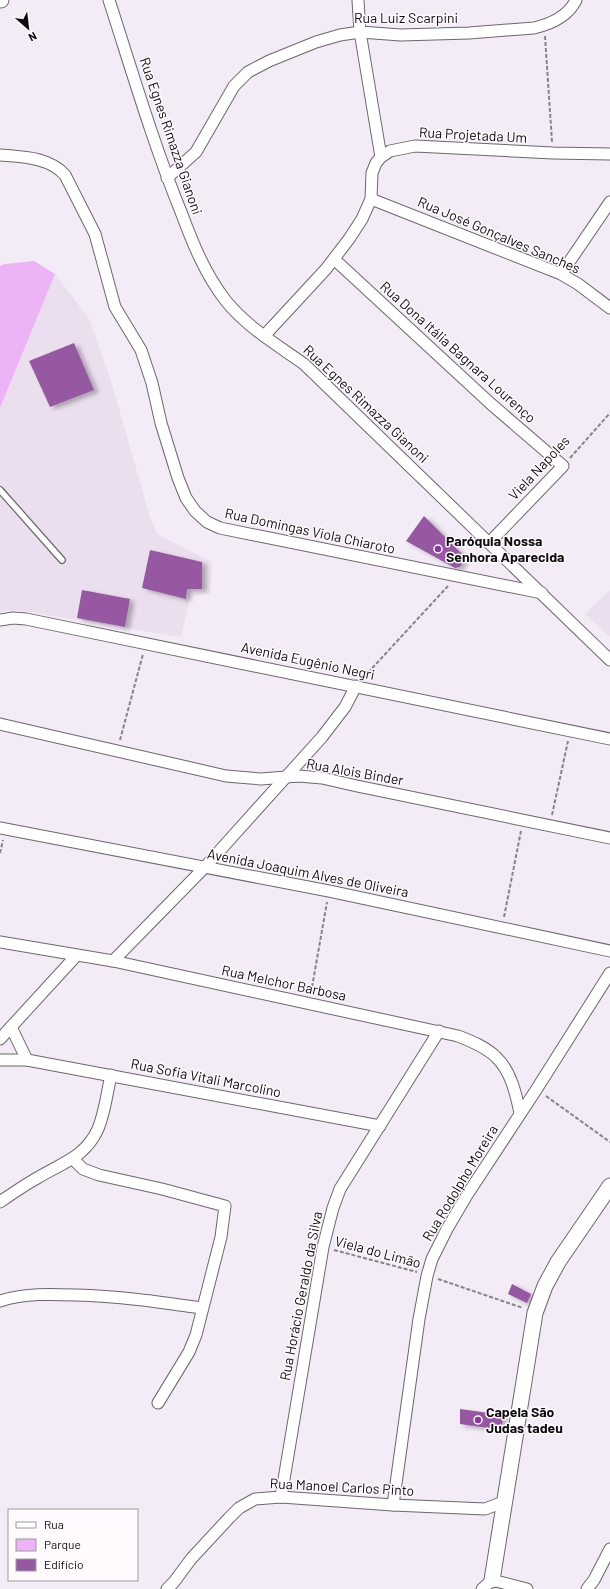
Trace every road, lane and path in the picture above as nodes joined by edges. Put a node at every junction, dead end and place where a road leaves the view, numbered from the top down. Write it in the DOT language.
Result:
graph roads {
  1 [pos="109,0"];
  2 [pos="358,0"];
  3 [pos="576,0"];
  4 [pos="544,25"];
  5 [pos="360,32"];
  6 [pos="553,153"];
  7 [pos="610,154"];
  8 [pos="0,155"];
  9 [pos="381,157"];
  10 [pos="167,178"];
  11 [pos="371,199"];
  12 [pos="610,202"];
  13 [pos="334,259"];
  14 [pos="561,274"];
  15 [pos="610,308"];
  16 [pos="264,336"];
  17 [pos="610,413"];
  18 [pos="563,466"];
  19 [pos="0,490"];
  20 [pos="489,543"];
  21 [pos="62,560"];
  22 [pos="457,576"];
  23 [pos="543,593"];
  24 [pos="0,620"];
  25 [pos="146,643"];
  26 [pos="610,660"];
  27 [pos="356,686"];
  28 [pos="0,724"];
  29 [pos="570,730"];
  30 [pos="610,739"];
  31 [pos="118,750"];
  32 [pos="285,777"];
  33 [pos="524,820"];
  34 [pos="550,825"];
  35 [pos="3,829"];
  36 [pos="610,838"];
  37 [pos="0,853"];
  38 [pos="205,867"];
  39 [pos="329,891"];
  40 [pos="501,928"];
  41 [pos="0,942"];
  42 [pos="610,951"];
  43 [pos="76,956"];
  44 [pos="113,961"];
  45 [pos="610,973"];
  46 [pos="310,1004"];
  47 [pos="11,1027"];
  48 [pos="439,1031"];
  49 [pos="0,1038"];
  50 [pos="0,1060"];
  51 [pos="27,1060"];
  52 [pos="111,1075"];
  53 [pos="536,1090"];
  54 [pos="520,1113"];
  55 [pos="380,1126"];
  56 [pos="610,1142"];
  57 [pos="73,1159"];
  58 [pos="610,1186"];
  59 [pos="0,1202"];
  60 [pos="323,1247"];
  61 [pos="427,1276"];
  62 [pos="0,1301"];
  63 [pos="202,1308"];
  64 [pos="535,1313"];
  65 [pos="158,1402"];
  66 [pos="281,1497"];
  67 [pos="506,1501"];
  68 [pos="393,1505"];
  69 [pos="610,1549"];
  70 [pos="487,1584"];
  71 [pos="167,1589"];
  72 [pos="527,1589"];
  73 [pos="587,1589"];
  1 -- 10 [label="street, Rua Egnes Rimazza Gianoni"];
  2 -- 5 [label="street"];
  3 -- 4 [label="street, Rua Luiz Scarpini"];
  4 -- 5 [label="street, Rua Luiz Scarpini"];
  4 -- 6 [label="path"];
  5 -- 9 [label="street"];
  5 -- 10 [label="street, Rua Luiz Scarpini"];
  6 -- 7 [label="street, Rua Projetada Um"];
  6 -- 9 [label="street, Rua Projetada Um"];
  8 -- 22 [label="street, Rua Domingas Viola Chiaroto"];
  9 -- 11 [label="street"];
  10 -- 16 [label="street, Rua Egnes Rimazza Gianoni"];
  11 -- 13 [label="street"];
  11 -- 14 [label="street, Rua José Gonçalves Sanches"];
  12 -- 14 [label="street"];
  13 -- 16 [label="street"];
  13 -- 18 [label="street, Rua Dona Itália Bagnara Lourenço"];
  14 -- 15 [label="street, Rua José Gonçalves Sanches"];
  16 -- 20 [label="street, Rua Egnes Rimazza Gianoni"];
  17 -- 18 [label="path, Viela Napoles"];
  18 -- 20 [label="street, Viela Napoles"];
  19 -- 21 [label="lane"];
  20 -- 23 [label="street, Rua Egnes Rimazza Gianoni"];
  22 -- 23 [label="street, Rua Domingas Viola Chiaroto"];
  22 -- 27 [label="path"];
  23 -- 26 [label="street, Rua Egnes Rimazza Gianoni"];
  24 -- 25 [label="street, Avenida Eugênio Negri"];
  25 -- 27 [label="street, Avenida Eugênio Negri"];
  25 -- 31 [label="path"];
  27 -- 29 [label="street, Avenida Eugênio Negri"];
  27 -- 32 [label="street"];
  28 -- 31 [label="street, Rua Alois Binder"];
  29 -- 30 [label="street, Avenida Eugênio Negri"];
  29 -- 34 [label="path"];
  31 -- 32 [label="street, Rua Alois Binder"];
  32 -- 33 [label="street, Rua Alois Binder"];
  32 -- 38 [label="street"];
  33 -- 34 [label="street, Rua Alois Binder"];
  33 -- 40 [label="path"];
  34 -- 36 [label="street, Rua Alois Binder"];
  35 -- 37 [label="path"];
  35 -- 38 [label="street, Avenida Joaquim Alves de Oliveira"];
  38 -- 39 [label="street, Avenida Joaquim Alves de Oliveira"];
  38 -- 44 [label="street"];
  39 -- 40 [label="street, Avenida Joaquim Alves de Oliveira"];
  39 -- 46 [label="path"];
  40 -- 42 [label="street, Avenida Joaquim Alves de Oliveira"];
  41 -- 43 [label="street, Rua Melchor Barbosa"];
  43 -- 44 [label="street, Rua Melchor Barbosa"];
  43 -- 47 [label="street"];
  44 -- 46 [label="street, Rua Melchor Barbosa"];
  45 -- 53 [label="street, Rua Rodolpho Moreira"];
  46 -- 48 [label="street, Rua Melchor Barbosa"];
  47 -- 49 [label="street"];
  47 -- 51 [label="street"];
  48 -- 54 [label="street, Rua Melchor Barbosa"];
  48 -- 55 [label="street, Rua Horácio Geraldo da Silva"];
  50 -- 51 [label="street, Rua Sofia Vitali Marcolino"];
  51 -- 52 [label="street, Rua Sofia Vitali Marcolino"];
  52 -- 55 [label="street, Rua Sofia Vitali Marcolino"];
  52 -- 57 [label="street"];
  53 -- 54 [label="street, Rua Rodolpho Moreira"];
  53 -- 56 [label="path"];
  54 -- 61 [label="street, Rua Rodolpho Moreira"];
  55 -- 60 [label="street, Rua Horácio Geraldo da Silva"];
  57 -- 59 [label="street"];
  57 -- 63 [label="street"];
  58 -- 64 [label="street"];
  60 -- 61 [label="path, Viela do Limão"];
  60 -- 66 [label="street, Rua Horácio Geraldo da Silva"];
  61 -- 64 [label="path, Viela do Limão"];
  61 -- 68 [label="street, Rua Rodolpho Moreira"];
  62 -- 63 [label="street"];
  63 -- 65 [label="street"];
  64 -- 67 [label="street"];
  66 -- 68 [label="street, Rua Manoel Carlos Pinto"];
  66 -- 71 [label="street, Rua Manoel Carlos Pinto"];
  67 -- 68 [label="street, Rua Manoel Carlos Pinto"];
  67 -- 70 [label="street"];
  69 -- 73 [label="street"];
  70 -- 72 [label="street"];
}
